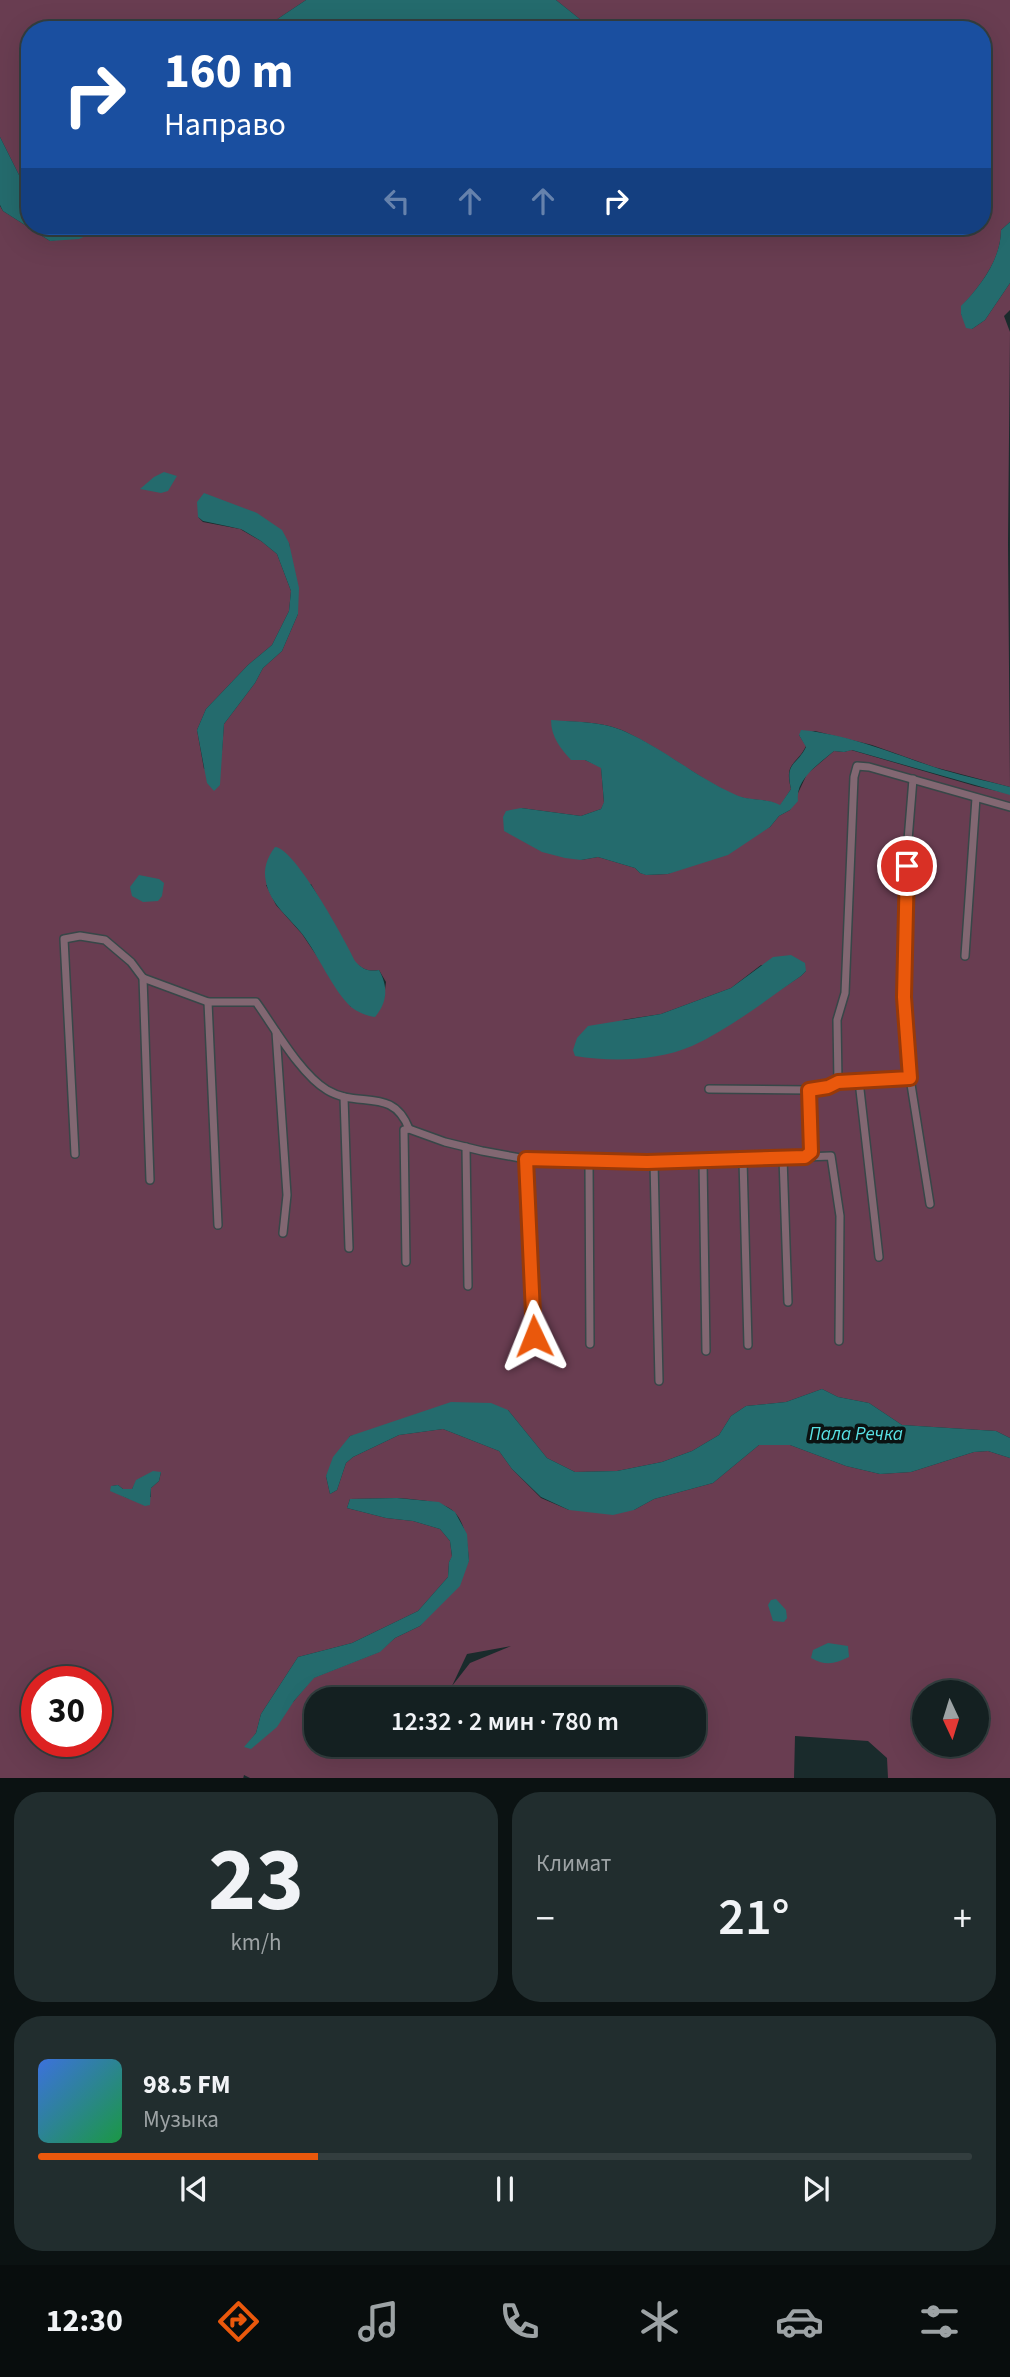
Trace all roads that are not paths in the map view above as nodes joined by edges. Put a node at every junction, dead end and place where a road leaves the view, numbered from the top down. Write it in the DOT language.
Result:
graph roads {
  1 [pos="914,779"];
  2 [pos="975,798"];
  3 [pos="1010,807"];
  4 [pos="965,956"];
  5 [pos="143,978"];
  6 [pos="208,1002"];
  7 [pos="276,1030"];
  8 [pos="910,1078"];
  9 [pos="859,1081"];
  10 [pos="838,1082"];
  11 [pos="709,1089"];
  12 [pos="809,1090"];
  13 [pos="344,1097"];
  14 [pos="409,1129"];
  15 [pos="466,1147"];
  16 [pos="75,1154"];
  17 [pos="805,1157"];
  18 [pos="783,1158"];
  19 [pos="526,1159"];
  20 [pos="743,1160"];
  21 [pos="654,1161"];
  22 [pos="703,1161"];
  23 [pos="589,1162"];
  24 [pos="150,1180"];
  25 [pos="930,1204"];
  26 [pos="219,1224"];
  27 [pos="283,1233"];
  28 [pos="349,1248"];
  29 [pos="879,1257"];
  30 [pos="406,1262"];
  31 [pos="468,1286"];
  32 [pos="788,1302"];
  33 [pos="534,1336"];
  34 [pos="839,1342"];
  35 [pos="590,1344"];
  36 [pos="748,1345"];
  37 [pos="706,1351"];
  38 [pos="659,1381"];
  1 -- 2 [label="street"];
  1 -- 8 [label="street"];
  1 -- 10 [label="street"];
  2 -- 3 [label="street"];
  2 -- 4 [label="street"];
  5 -- 6 [label="street"];
  5 -- 16 [label="street"];
  5 -- 24 [label="street"];
  6 -- 7 [label="street"];
  6 -- 26 [label="street"];
  7 -- 13 [label="street"];
  7 -- 27 [label="street"];
  8 -- 9 [label="street"];
  8 -- 25 [label="street"];
  9 -- 10 [label="street"];
  9 -- 29 [label="street"];
  10 -- 12 [label="street"];
  11 -- 12 [label="street"];
  12 -- 17 [label="street"];
  13 -- 14 [label="street"];
  13 -- 28 [label="street"];
  14 -- 15 [label="street"];
  14 -- 30 [label="street"];
  15 -- 19 [label="street"];
  15 -- 31 [label="street"];
  17 -- 18 [label="street"];
  17 -- 34 [label="street"];
  18 -- 20 [label="street"];
  18 -- 32 [label="street"];
  19 -- 23 [label="street"];
  19 -- 33 [label="street"];
  20 -- 22 [label="street"];
  20 -- 36 [label="street"];
  21 -- 22 [label="street"];
  21 -- 23 [label="street"];
  21 -- 38 [label="street"];
  22 -- 37 [label="street"];
  23 -- 35 [label="street"];
}
